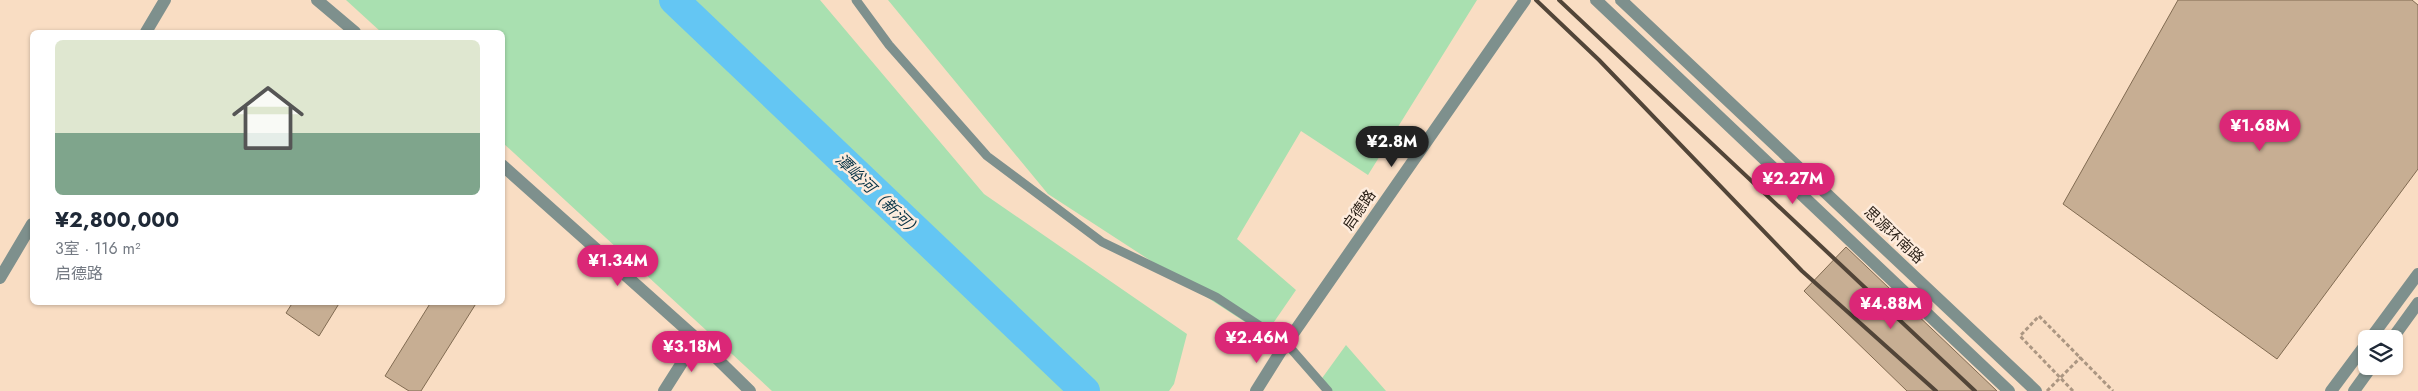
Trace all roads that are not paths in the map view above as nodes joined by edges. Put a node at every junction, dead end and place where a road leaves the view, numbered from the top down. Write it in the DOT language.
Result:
graph roads {
  1 [pos="165,0"];
  2 [pos="317,0"];
  3 [pos="856,0"];
  4 [pos="1525,0"];
  5 [pos="1596,0"];
  6 [pos="1621,0"];
  7 [pos="147,30"];
  8 [pos="354,30"];
  9 [pos="505,167"];
  10 [pos="30,227"];
  11 [pos="2418,274"];
  12 [pos="0,278"];
  13 [pos="2418,303"];
  14 [pos="2377,330"];
  15 [pos="2398,330"];
  16 [pos="697,339"];
  17 [pos="1284,347"];
  18 [pos="2358,355"];
  19 [pos="2366,375"];
  20 [pos="664,391"];
  21 [pos="750,391"];
  22 [pos="1256,391"];
  23 [pos="1328,391"];
  24 [pos="2008,391"];
  25 [pos="2036,391"];
  26 [pos="2331,391"];
  27 [pos="2354,391"];
  1 -- 7 [label="street"];
  2 -- 8 [label="street"];
  3 -- 17 [label="lane"];
  4 -- 17 [label="street, 启德路"];
  5 -- 24 [label="street"];
  6 -- 25 [label="street, 思源环南路"];
  9 -- 16 [label="street"];
  10 -- 12 [label="street"];
  11 -- 14 [label="street"];
  13 -- 15 [label="street"];
  16 -- 20 [label="street"];
  16 -- 21 [label="street"];
  17 -- 22 [label="street, 启德路"];
  17 -- 23 [label="lane"];
  18 -- 26 [label="street"];
  19 -- 27 [label="street"];
}
